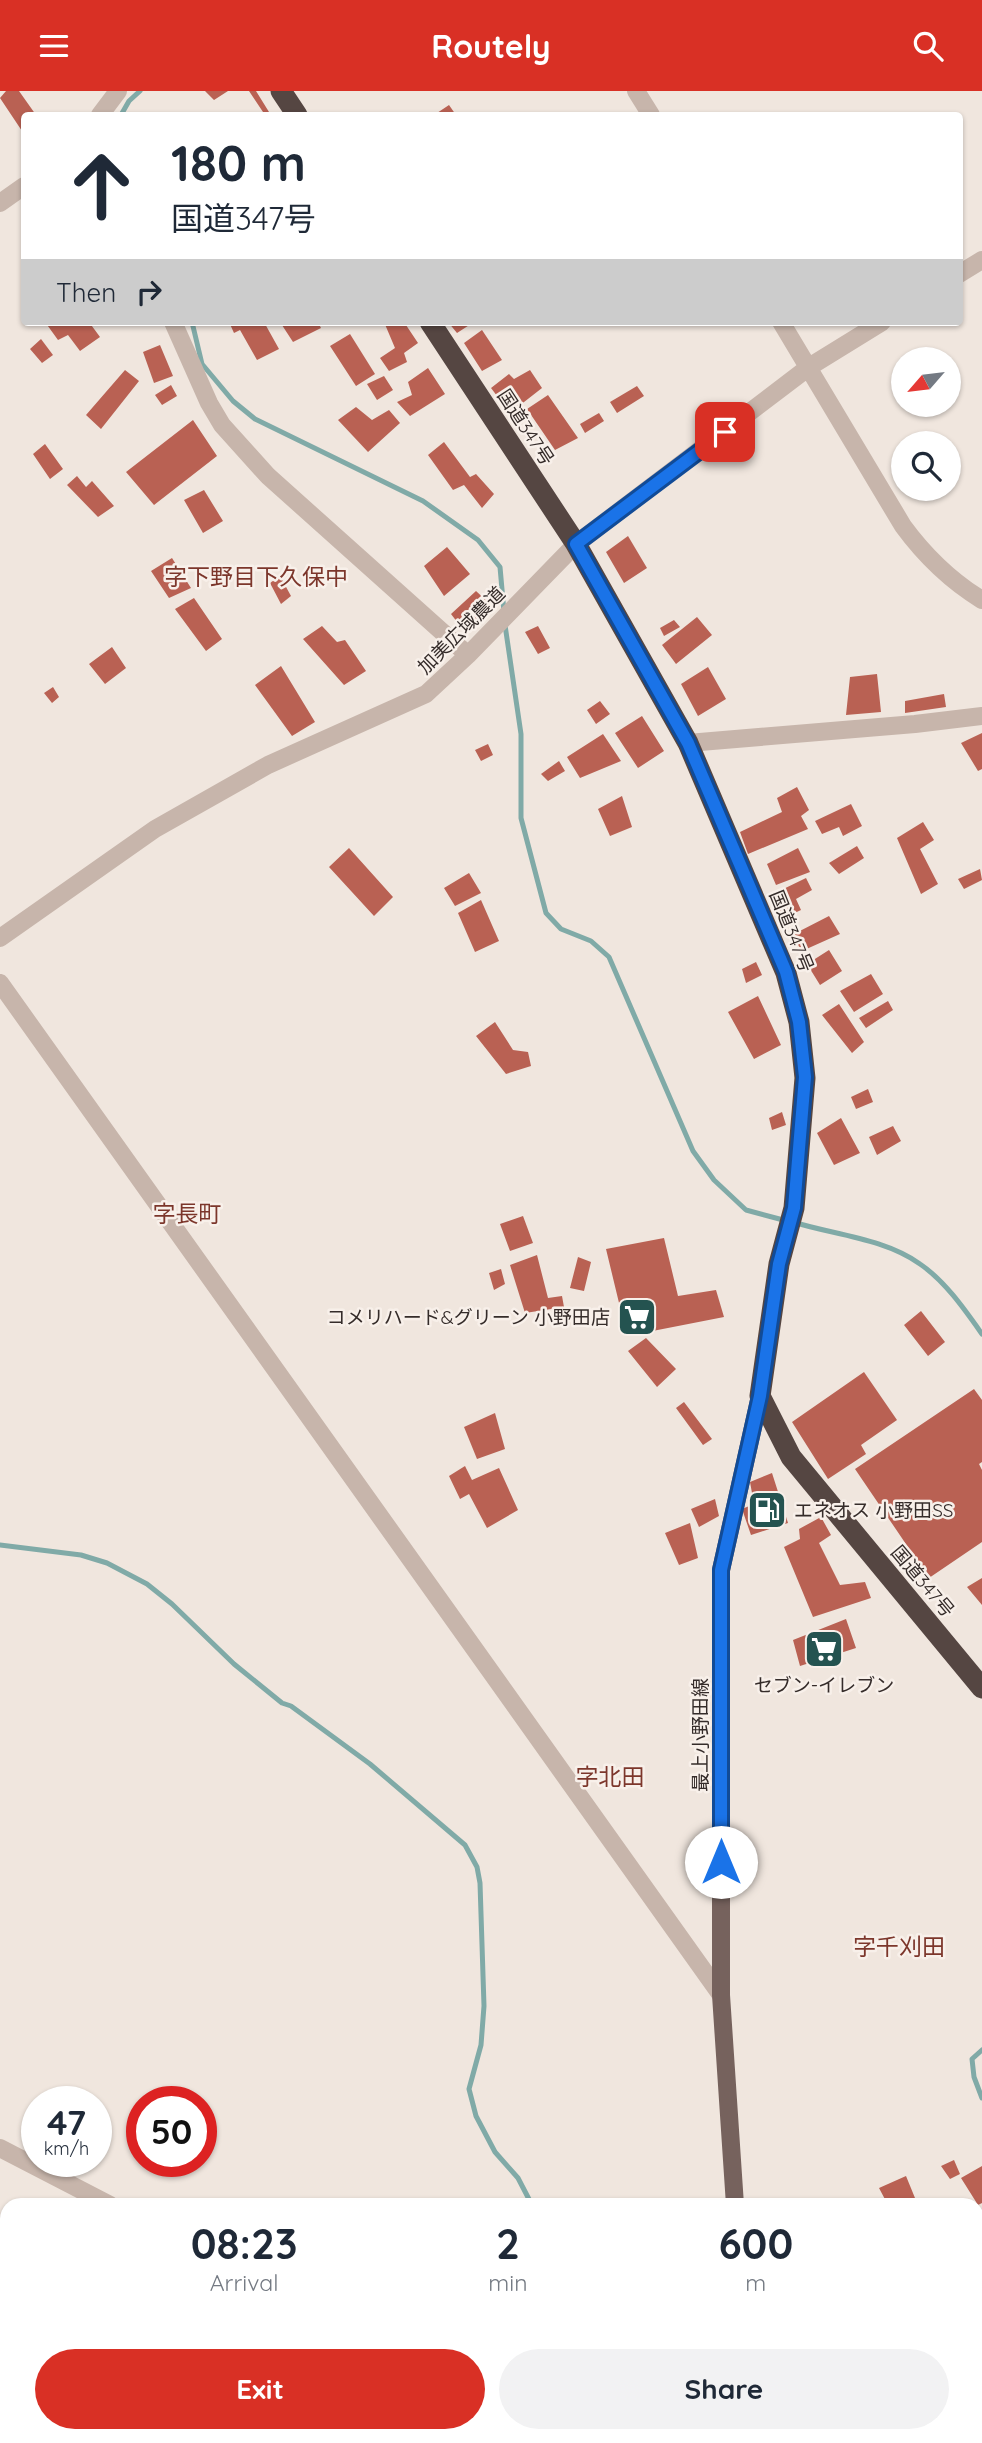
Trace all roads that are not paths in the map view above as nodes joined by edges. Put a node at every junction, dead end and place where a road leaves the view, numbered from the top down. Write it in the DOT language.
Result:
graph roads {
  1 [pos="118,91"];
  2 [pos="281,91"];
  3 [pos="636,91"];
  4 [pos="102,112"];
  5 [pos="295,112"];
  6 [pos="649,112"];
  7 [pos="21,188"];
  8 [pos="0,203"];
  9 [pos="982,260"];
  10 [pos="963,272"];
  11 [pos="175,326"];
  12 [pos="433,326"];
  13 [pos="783,326"];
  14 [pos="876,326"];
  15 [pos="809,367"];
  16 [pos="576,544"];
  17 [pos="982,600"];
  18 [pos="468,655"];
  19 [pos="982,716"];
  20 [pos="688,743"];
  21 [pos="0,938"];
  22 [pos="0,983"];
  23 [pos="760,1396"];
  24 [pos="982,1688"];
  25 [pos="721,1995"];
  26 [pos="0,2148"];
  27 [pos="96,2198"];
  28 [pos="735,2198"];
  1 -- 4 [label="street"];
  2 -- 5 [label="highway"];
  3 -- 6 [label="street"];
  7 -- 8 [label="street"];
  9 -- 10 [label="street"];
  11 -- 18 [label="street"];
  12 -- 16 [label="highway, 国道347号"];
  13 -- 15 [label="street"];
  14 -- 15 [label="street, 加美広域農道"];
  15 -- 16 [label="street, 加美広域農道"];
  15 -- 17 [label="street"];
  16 -- 18 [label="street, 加美広域農道"];
  16 -- 20 [label="highway, 国道347号"];
  18 -- 21 [label="street, 加美広域農道"];
  19 -- 20 [label="street"];
  20 -- 23 [label="highway, 国道347号"];
  22 -- 25 [label="street"];
  23 -- 24 [label="highway, 国道347号"];
  23 -- 25 [label="main road, 最上小野田線"];
  25 -- 28 [label="main road, 最上小野田線"];
  26 -- 27 [label="street"];
}
